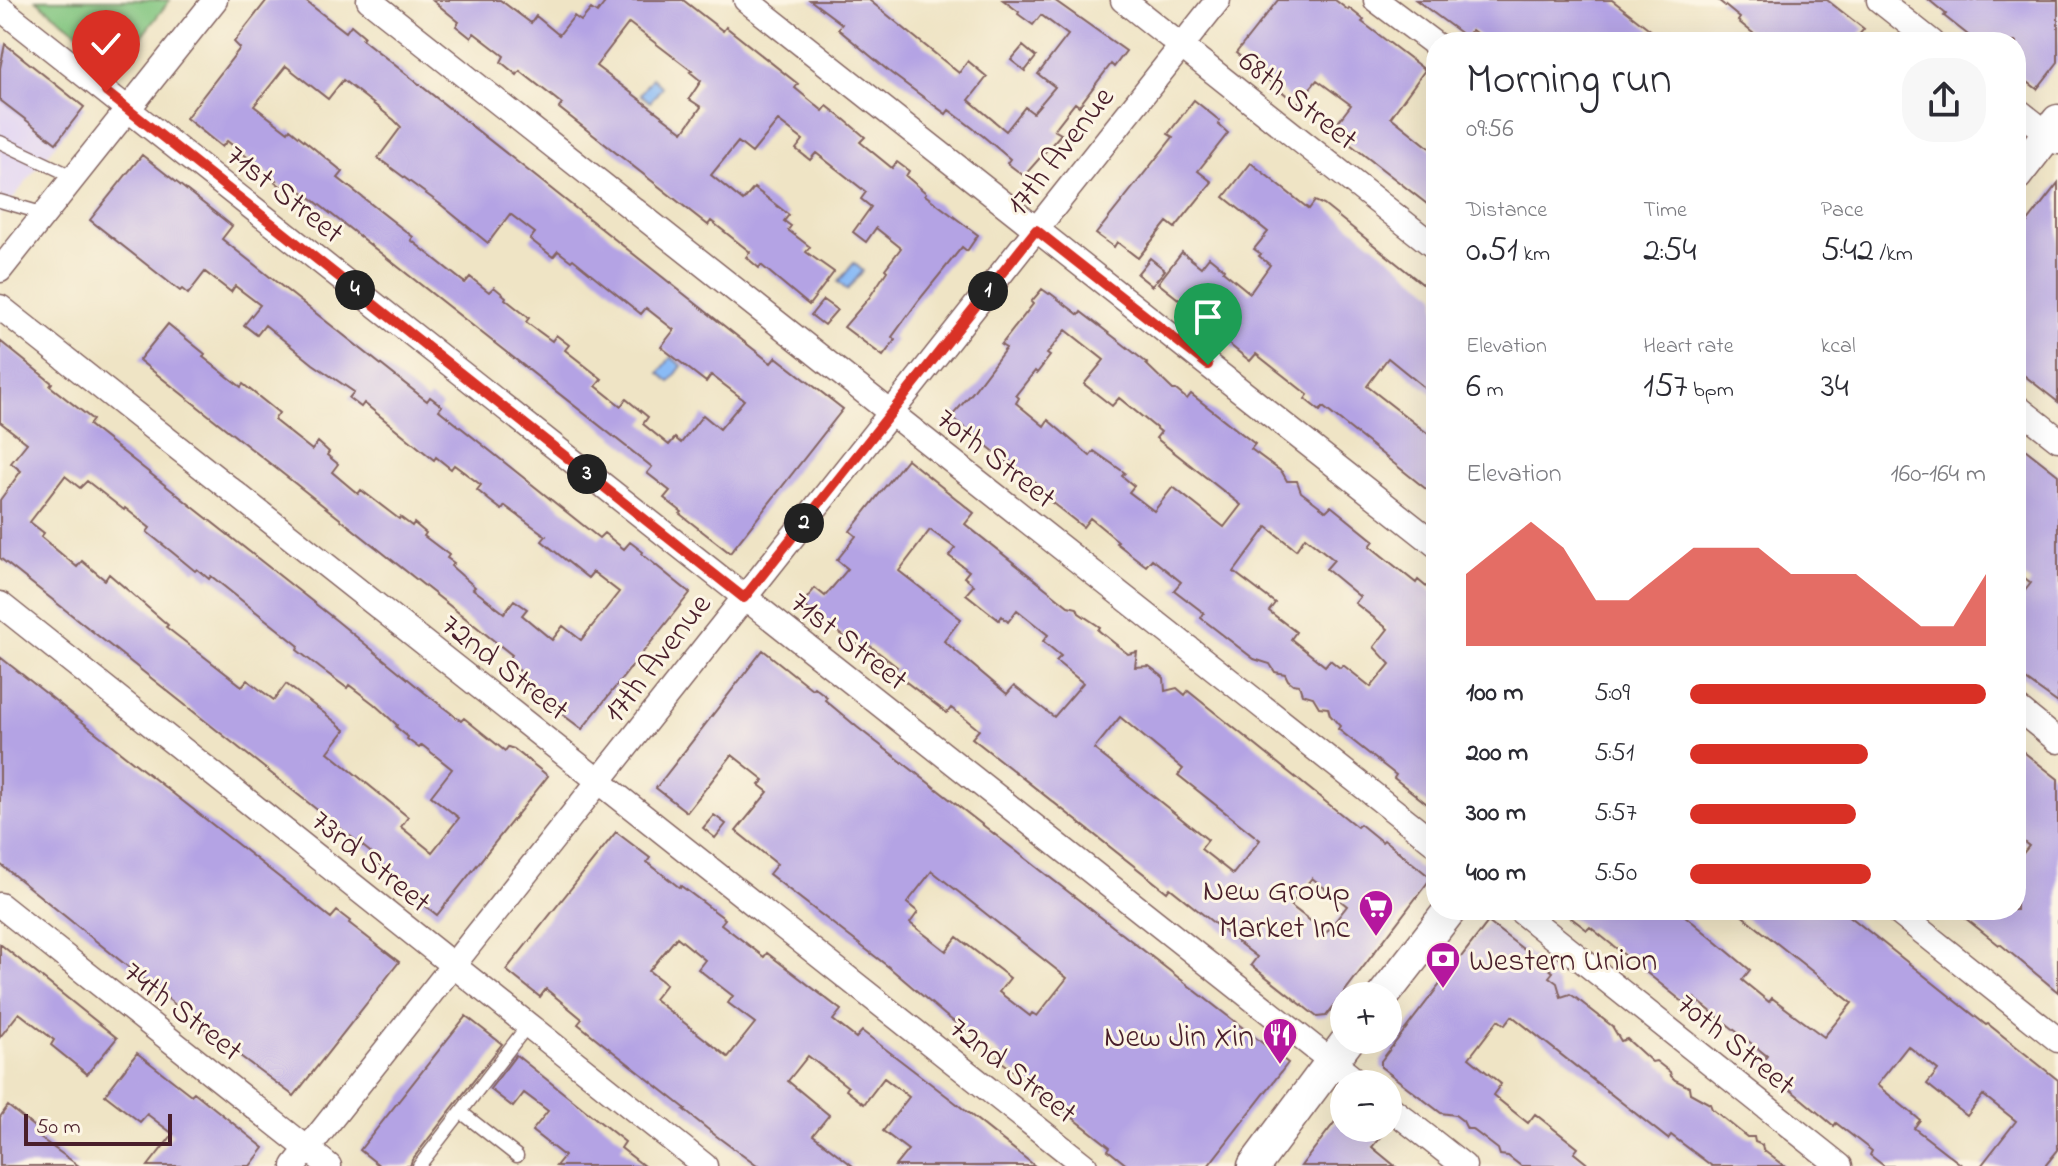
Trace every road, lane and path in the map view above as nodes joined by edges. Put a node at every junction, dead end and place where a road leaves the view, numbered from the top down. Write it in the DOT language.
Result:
graph roads {
  1 [pos="215,0"];
  2 [pos="369,0"];
  3 [pos="746,0"];
  4 [pos="1123,0"];
  5 [pos="1218,0"];
  6 [pos="1376,0"];
  7 [pos="1879,0"];
  8 [pos="0,8"];
  9 [pos="1919,32"];
  10 [pos="1426,38"];
  11 [pos="1182,47"];
  12 [pos="128,110"];
  13 [pos="2026,115"];
  14 [pos="2055,132"];
  15 [pos="0,142"];
  16 [pos="2026,164"];
  17 [pos="74,177"];
  18 [pos="0,201"];
  19 [pos="45,214"];
  20 [pos="1036,230"];
  21 [pos="1426,240"];
  22 [pos="0,270"];
  23 [pos="0,307"];
  24 [pos="890,414"];
  25 [pos="2026,414"];
  26 [pos="2058,439"];
  27 [pos="1426,537"];
  28 [pos="744,598"];
  29 [pos="0,604"];
  30 [pos="2026,715"];
  31 [pos="2058,741"];
  32 [pos="599,781"];
  33 [pos="1426,836"];
  34 [pos="0,905"];
  35 [pos="1442,920"];
  36 [pos="1532,920"];
  37 [pos="1908,920"];
  38 [pos="453,965"];
  39 [pos="1394,982"];
  40 [pos="528,1025"];
  41 [pos="2058,1040"];
  42 [pos="1330,1043"];
  43 [pos="1336,1054"];
  44 [pos="461,1112"];
  45 [pos="1402,1117"];
  46 [pos="517,1156"];
  47 [pos="300,1157"];
  48 [pos="329,1166"];
  49 [pos="419,1166"];
  50 [pos="705,1166"];
  51 [pos="1085,1166"];
  52 [pos="1254,1166"];
  53 [pos="1464,1166"];
  54 [pos="1840,1166"];
  1 -- 12 [label="street"];
  2 -- 24 [label="street, 70th Street"];
  3 -- 20 [label="street"];
  4 -- 11 [label="street, 68th Street"];
  5 -- 11 [label="street, 17th Avenue"];
  6 -- 10 [label="street"];
  7 -- 9 [label="street"];
  8 -- 12 [label="street, 71st Street"];
  11 -- 20 [label="street, 17th Avenue"];
  11 -- 21 [label="street, 68th Street"];
  12 -- 17 [label="street"];
  12 -- 28 [label="street, 71st Street"];
  13 -- 14 [label="street"];
  14 -- 16 [label="street"];
  15 -- 17 [label="lane"];
  17 -- 19 [label="street"];
  18 -- 19 [label="lane"];
  19 -- 22 [label="street"];
  20 -- 24 [label="street, 17th Avenue"];
  20 -- 27 [label="street"];
  23 -- 32 [label="street, 72nd Street"];
  24 -- 28 [label="street, 17th Avenue"];
  24 -- 33 [label="street, 70th Street"];
  25 -- 26 [label="street"];
  28 -- 32 [label="street, 17th Avenue"];
  28 -- 42 [label="street, 71st Street"];
  29 -- 38 [label="street, 73rd Street"];
  30 -- 31 [label="street"];
  32 -- 38 [label="street, 17th Avenue"];
  32 -- 51 [label="street, 72nd Street"];
  34 -- 47 [label="street, 74th Street"];
  35 -- 39 [label="street"];
  36 -- 54 [label="street, 70th Street"];
  37 -- 41 [label="street"];
  38 -- 40 [label="street, 73rd Street"];
  38 -- 47 [label="street, 17th Avenue"];
  40 -- 44 [label="lane"];
  40 -- 50 [label="street, 73rd Street"];
  43 -- 52 [label="street"];
  44 -- 46 [label="lane"];
  44 -- 49 [label="lane"];
  45 -- 53 [label="street"];
  47 -- 48 [label="street, 74th Street"];
}
